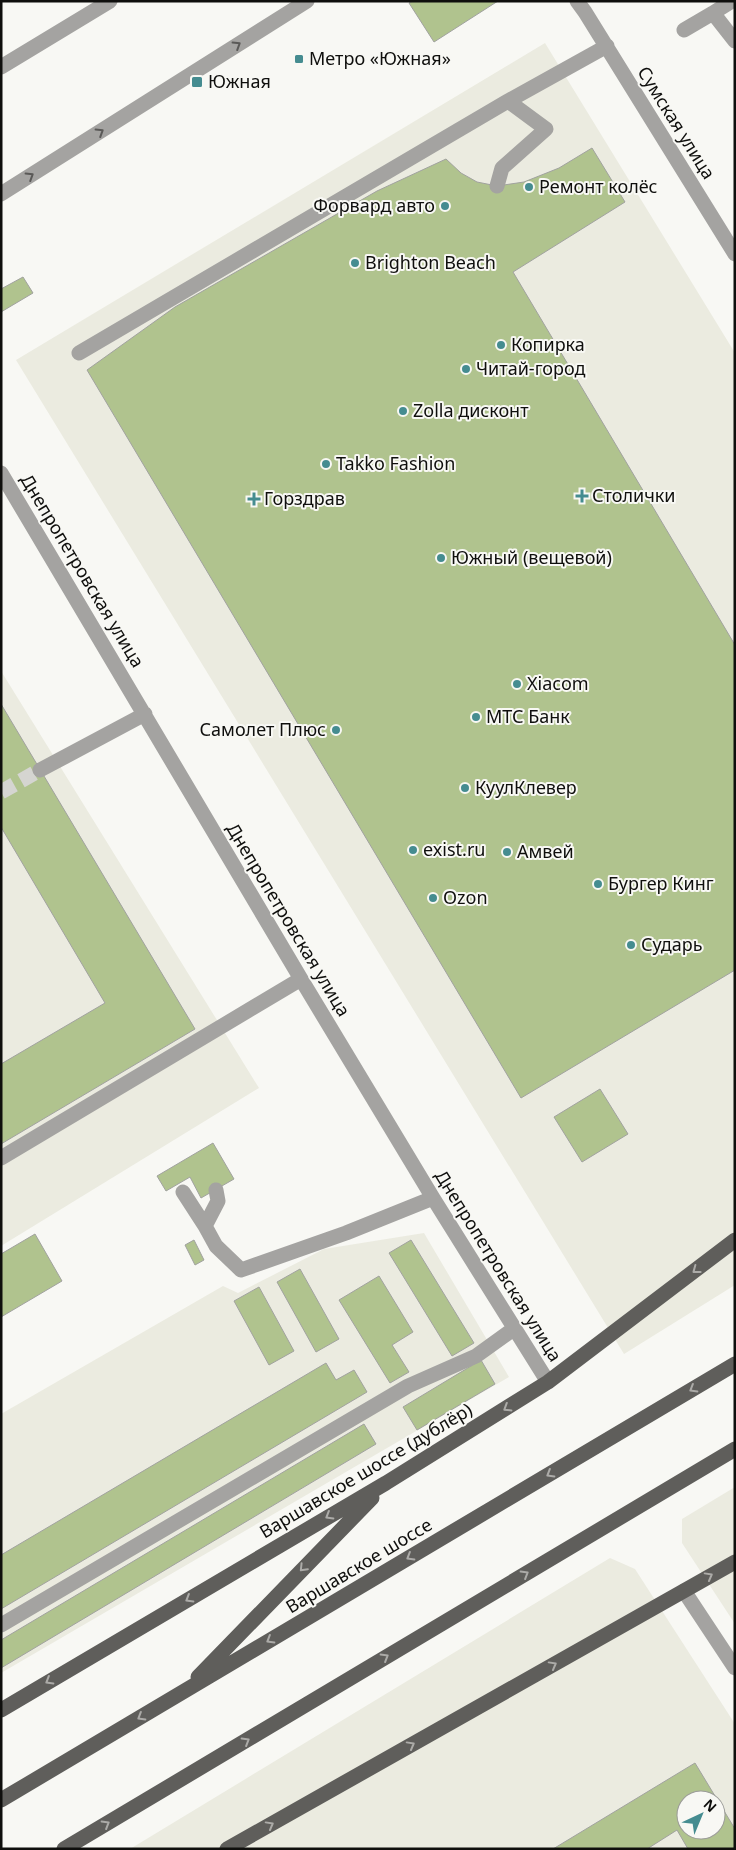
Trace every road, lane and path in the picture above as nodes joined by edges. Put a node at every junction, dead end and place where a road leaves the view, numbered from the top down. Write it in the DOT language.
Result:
graph roads {
  1 [pos="110,1"];
  2 [pos="307,1"];
  3 [pos="732,1"];
  4 [pos="581,5"];
  5 [pos="713,13"];
  6 [pos="684,30"];
  7 [pos="735,41"];
  8 [pos="607,46"];
  9 [pos="2,67"];
  10 [pos="508,101"];
  11 [pos="497,186"];
  12 [pos="1,194"];
  13 [pos="735,254"];
  14 [pos="78,353"];
  15 [pos="1,473"];
  16 [pos="145,714"];
  17 [pos="40,770"];
  18 [pos="301,979"];
  19 [pos="1,1158"];
  20 [pos="216,1190"];
  21 [pos="183,1192"];
  22 [pos="433,1198"];
  23 [pos="205,1226"];
  24 [pos="735,1240"];
  25 [pos="515,1328"];
  26 [pos="735,1364"];
  27 [pos="548,1382"];
  28 [pos="735,1449"];
  29 [pos="386,1482"];
  30 [pos="735,1562"];
  31 [pos="684,1591"];
  32 [pos="1,1625"];
  33 [pos="735,1668"];
  34 [pos="183,1692"];
  35 [pos="1,1710"];
  36 [pos="1,1800"];
  37 [pos="64,1849"];
  38 [pos="227,1849"];
  1 -- 9 [label="street"];
  12 -- 2 [label="street, one-way"];
  3 -- 5 [label="street"];
  4 -- 8 [label="street, Сумская улица"];
  5 -- 6 [label="street"];
  5 -- 7 [label="street"];
  8 -- 10 [label="street"];
  8 -- 13 [label="street, Сумская улица"];
  10 -- 11 [label="street"];
  10 -- 14 [label="street"];
  15 -- 16 [label="street, Днепропетровская улица"];
  16 -- 17 [label="street"];
  16 -- 18 [label="street, Днепропетровская улица"];
  18 -- 19 [label="street"];
  18 -- 22 [label="street, Днепропетровская улица"];
  20 -- 23 [label="street"];
  21 -- 23 [label="street"];
  22 -- 23 [label="street"];
  22 -- 25 [label="street, Днепропетровская улица"];
  24 -- 27 [label="main road, Варшавское шоссе (дублёр), one-way"];
  25 -- 27 [label="street, Днепропетровская улица"];
  25 -- 32 [label="street"];
  26 -- 34 [label="main road, Варшавское шоссе, one-way"];
  27 -- 29 [label="main road, Варшавское шоссе (дублёр), one-way"];
  37 -- 28 [label="main road, one-way"];
  29 -- 34 [label="main road, one-way"];
  29 -- 35 [label="main road, Варшавское шоссе (дублёр), one-way"];
  31 -- 30 [label="main road, one-way"];
  31 -- 33 [label="street"];
  38 -- 31 [label="main road, one-way"];
  34 -- 36 [label="main road, Варшавское шоссе, one-way"];
}
